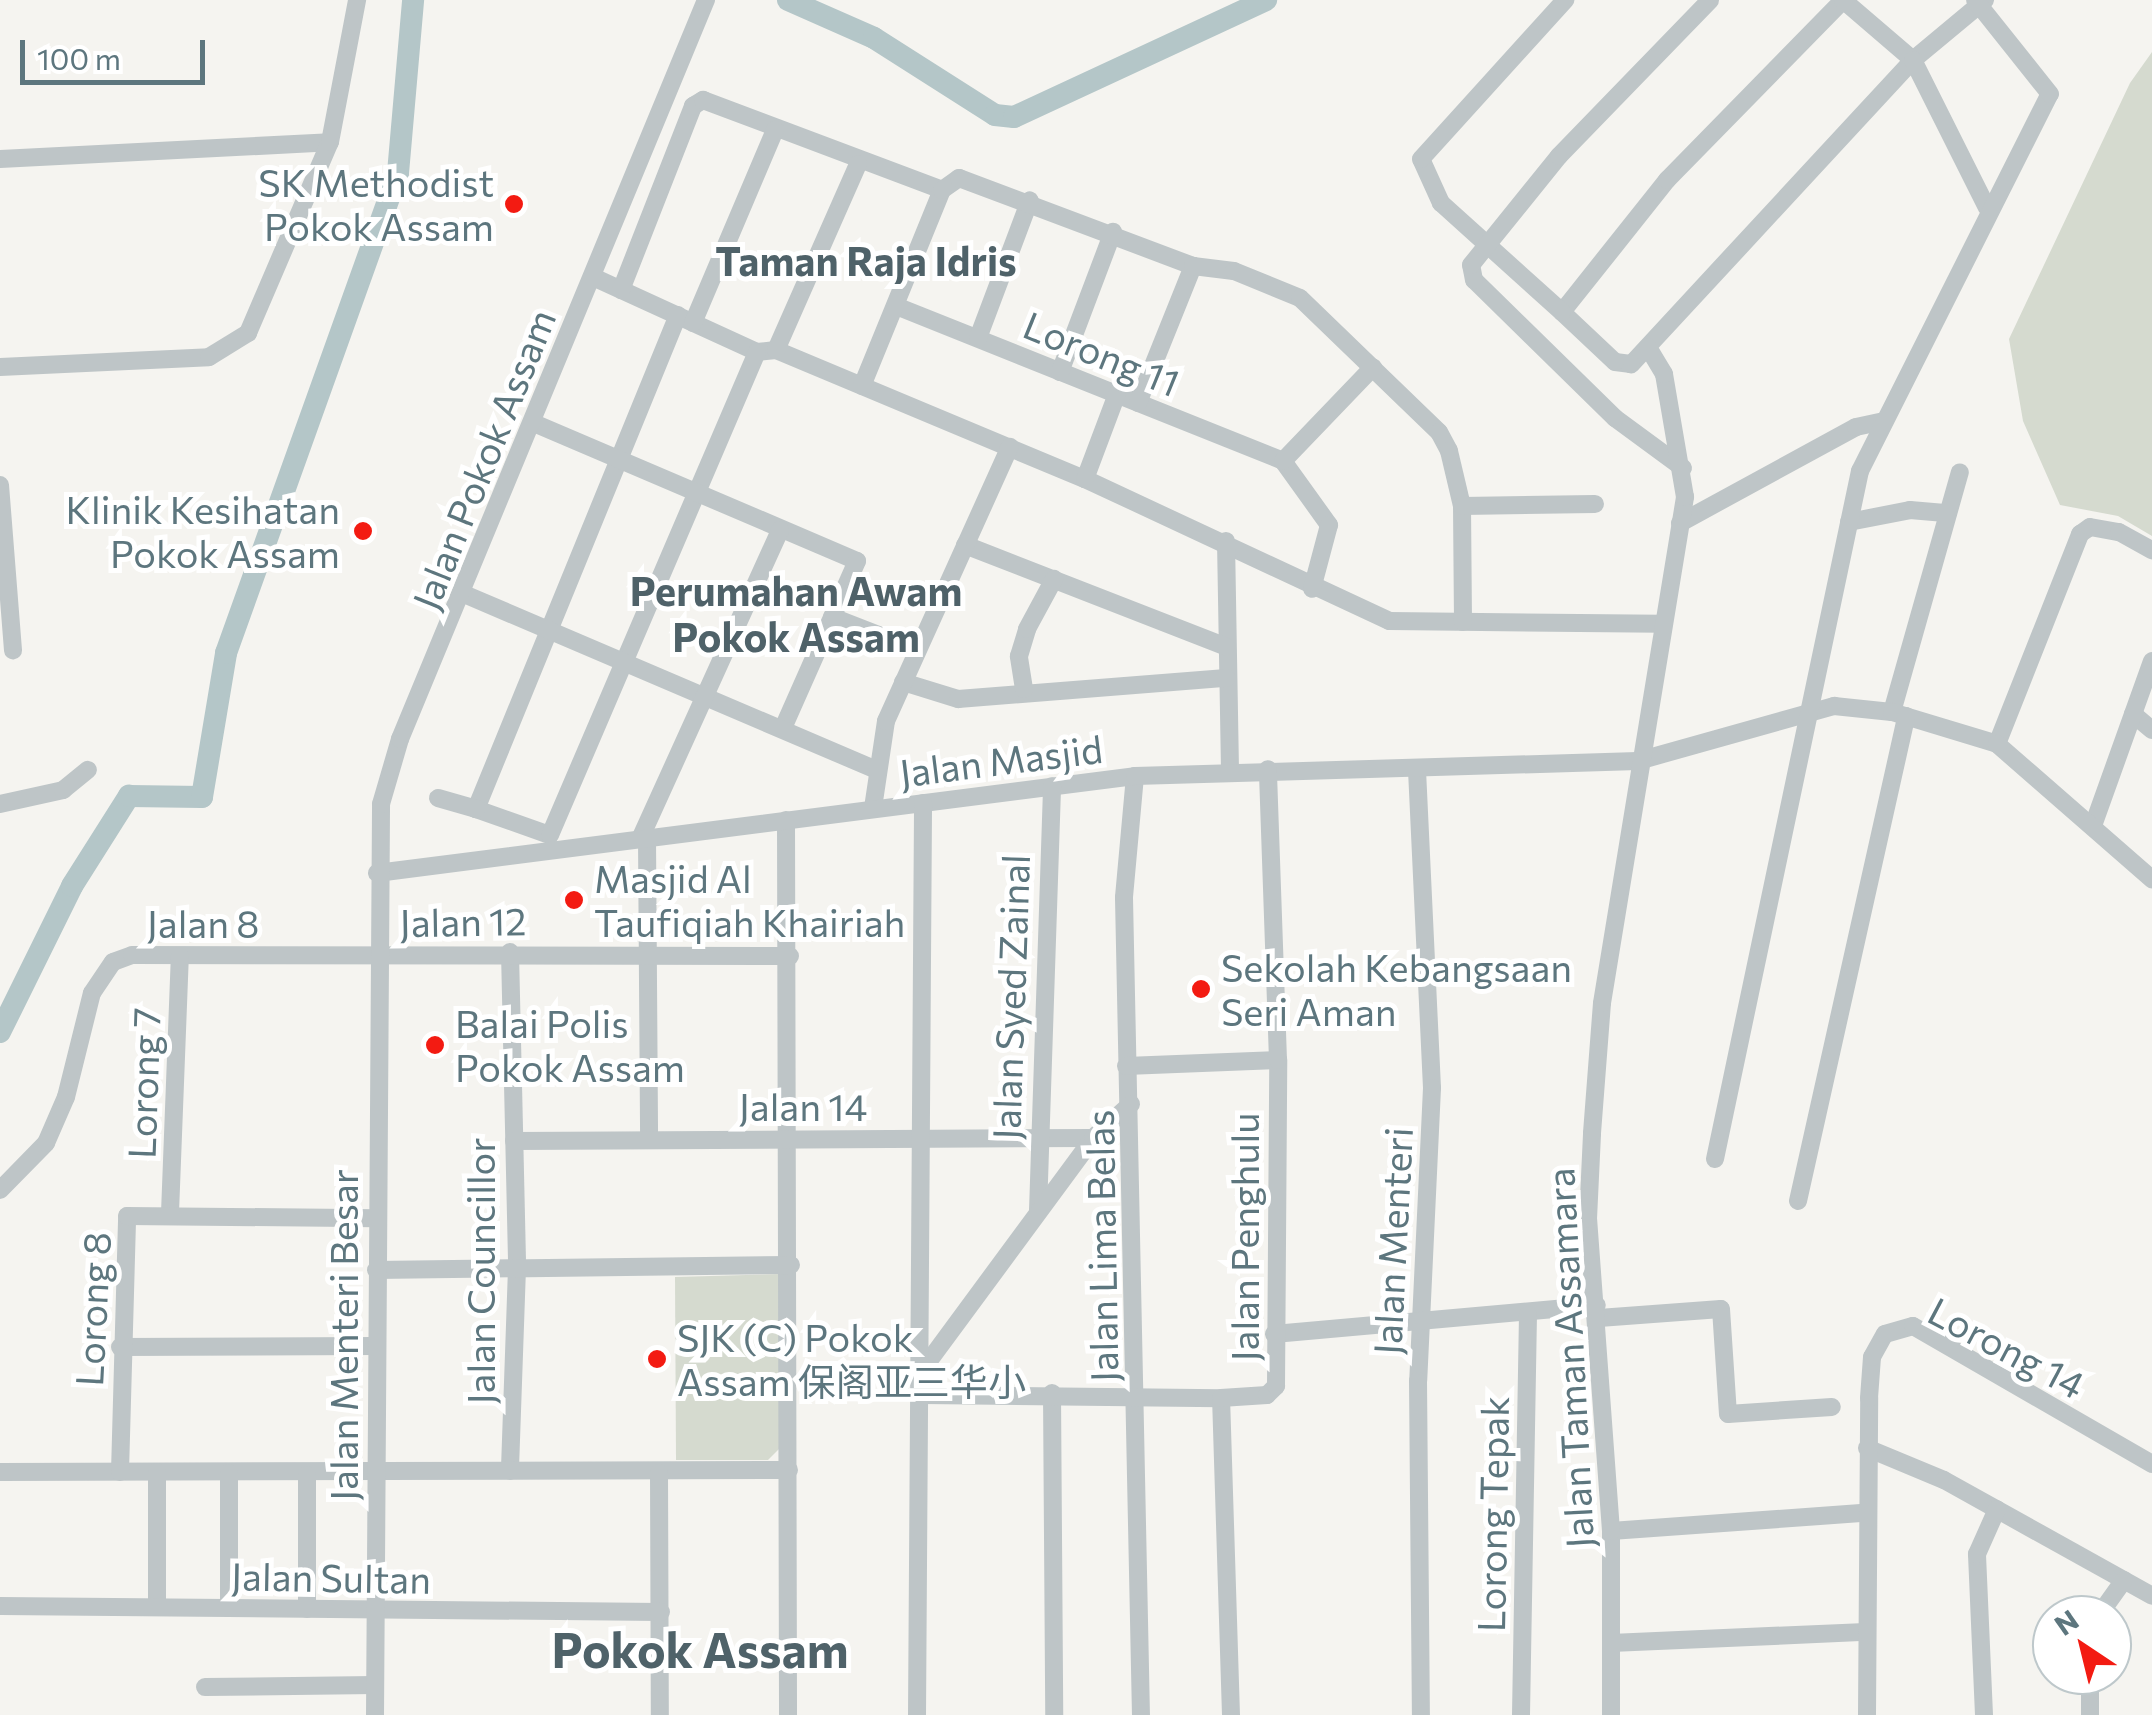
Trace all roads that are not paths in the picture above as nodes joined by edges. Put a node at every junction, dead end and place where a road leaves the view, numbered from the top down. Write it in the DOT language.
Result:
graph roads {
  1 [pos="357,0"];
  2 [pos="706,0"];
  3 [pos="1565,0"];
  4 [pos="1710,0"];
  5 [pos="1980,2"];
  6 [pos="1913,60"];
  7 [pos="774,130"];
  8 [pos="330,142"];
  9 [pos="0,160"];
  10 [pos="858,164"];
  11 [pos="942,190"];
  12 [pos="1030,200"];
  13 [pos="1987,208"];
  14 [pos="1114,232"];
  15 [pos="1488,237"];
  16 [pos="1192,266"];
  17 [pos="592,277"];
  18 [pos="621,290"];
  19 [pos="896,306"];
  20 [pos="1562,312"];
  21 [pos="685,319"];
  22 [pos="978,338"];
  23 [pos="1648,347"];
  24 [pos="767,351"];
  25 [pos="1373,366"];
  26 [pos="0,367"];
  27 [pos="1060,372"];
  28 [pos="862,386"];
  29 [pos="1117,394"];
  30 [pos="1138,403"];
  31 [pos="1880,422"];
  32 [pos="536,424"];
  33 [pos="1010,447"];
  34 [pos="617,459"];
  35 [pos="1283,461"];
  36 [pos="1684,469"];
  37 [pos="1960,472"];
  38 [pos="1086,479"];
  39 [pos="0,485"];
  40 [pos="694,496"];
  41 [pos="1595,504"];
  42 [pos="1462,506"];
  43 [pos="1948,513"];
  44 [pos="1849,522"];
  45 [pos="1679,528"];
  46 [pos="780,530"];
  47 [pos="1226,541"];
  48 [pos="965,545"];
  49 [pos="2152,550"];
  50 [pos="1054,579"];
  51 [pos="1312,589"];
  52 [pos="464,594"];
  53 [pos="832,617"];
  54 [pos="1463,622"];
  55 [pos="1661,624"];
  56 [pos="545,629"];
  57 [pos="1226,646"];
  58 [pos="13,650"];
  59 [pos="917,650"];
  60 [pos="625,660"];
  61 [pos="2152,661"];
  62 [pos="1226,678"];
  63 [pos="902,682"];
  64 [pos="1024,689"];
  65 [pos="704,694"];
  66 [pos="1809,707"];
  67 [pos="1899,714"];
  68 [pos="2133,714"];
  69 [pos="783,728"];
  70 [pos="2152,730"];
  71 [pos="1997,744"];
  72 [pos="1638,762"];
  73 [pos="1230,768"];
  74 [pos="874,769"];
  75 [pos="88,770"];
  76 [pos="1268,770"];
  77 [pos="1417,770"];
  78 [pos="1135,776"];
  79 [pos="1052,786"];
  80 [pos="438,798"];
  81 [pos="923,803"];
  82 [pos="0,804"];
  83 [pos="873,808"];
  84 [pos="476,809"];
  85 [pos="786,820"];
  86 [pos="2094,823"];
  87 [pos="379,834"];
  88 [pos="644,838"];
  89 [pos="408,868"];
  90 [pos="377,872"];
  91 [pos="2152,879"];
  92 [pos="510,952"];
  93 [pos="376,954"];
  94 [pos="180,956"];
  95 [pos="650,956"];
  96 [pos="790,956"];
  97 [pos="1278,1060"];
  98 [pos="1126,1066"];
  99 [pos="1131,1104"];
  100 [pos="789,1138"];
  101 [pos="921,1138"];
  102 [pos="1035,1138"];
  103 [pos="1093,1138"];
  104 [pos="648,1139"];
  105 [pos="514,1141"];
  106 [pos="1716,1159"];
  107 [pos="0,1190"];
  108 [pos="1798,1201"];
  109 [pos="1038,1210"];
  110 [pos="170,1213"];
  111 [pos="376,1218"];
  112 [pos="790,1265"];
  113 [pos="517,1268"];
  114 [pos="376,1270"];
  115 [pos="1598,1312"];
  116 [pos="1528,1315"];
  117 [pos="1420,1324"];
  118 [pos="1274,1334"];
  119 [pos="376,1346"];
  120 [pos="120,1347"];
  121 [pos="923,1368"];
  122 [pos="1137,1392"];
  123 [pos="1052,1393"];
  124 [pos="922,1395"];
  125 [pos="1220,1398"];
  126 [pos="1832,1406"];
  127 [pos="1867,1448"];
  128 [pos="2152,1464"];
  129 [pos="789,1470"];
  130 [pos="510,1471"];
  131 [pos="0,1472"];
  132 [pos="120,1472"];
  133 [pos="156,1472"];
  134 [pos="229,1473"];
  135 [pos="659,1473"];
  136 [pos="307,1475"];
  137 [pos="375,1476"];
  138 [pos="1998,1509"];
  139 [pos="1864,1513"];
  140 [pos="1611,1532"];
  141 [pos="2124,1580"];
  142 [pos="2114,1595"];
  143 [pos="2152,1596"];
  144 [pos="0,1606"];
  145 [pos="158,1607"];
  146 [pos="229,1608"];
  147 [pos="307,1609"];
  148 [pos="376,1610"];
  149 [pos="662,1612"];
  150 [pos="1866,1632"];
  151 [pos="1612,1643"];
  152 [pos="376,1685"];
  153 [pos="205,1687"];
  154 [pos="376,1715"];
  155 [pos="660,1715"];
  156 [pos="788,1715"];
  157 [pos="917,1715"];
  158 [pos="1054,1715"];
  159 [pos="1140,1715"];
  160 [pos="1230,1715"];
  161 [pos="1422,1715"];
  162 [pos="1521,1715"];
  163 [pos="1611,1715"];
  164 [pos="1867,1715"];
  165 [pos="1984,1715"];
  1 -- 8 [label="street"];
  2 -- 17 [label="street, Jalan Pokok Assam"];
  3 -- 15 [label="street"];
  4 -- 15 [label="street"];
  5 -- 6 [label="street"];
  5 -- 13 [label="street"];
  6 -- 13 [label="street"];
  6 -- 20 [label="street"];
  6 -- 23 [label="street"];
  7 -- 10 [label="street"];
  7 -- 18 [label="street"];
  7 -- 21 [label="street"];
  8 -- 9 [label="street"];
  8 -- 26 [label="street"];
  10 -- 11 [label="street"];
  10 -- 24 [label="street"];
  11 -- 12 [label="street"];
  11 -- 19 [label="street"];
  12 -- 14 [label="street"];
  12 -- 22 [label="street"];
  13 -- 31 [label="street"];
  14 -- 16 [label="street"];
  14 -- 27 [label="street"];
  15 -- 20 [label="street"];
  15 -- 36 [label="street"];
  16 -- 25 [label="street"];
  16 -- 30 [label="street"];
  17 -- 18 [label="street"];
  17 -- 32 [label="street, Jalan Pokok Assam"];
  18 -- 21 [label="street"];
  19 -- 22 [label="street, Lorong 11"];
  19 -- 28 [label="street"];
  20 -- 23 [label="street"];
  21 -- 24 [label="street"];
  21 -- 34 [label="street"];
  22 -- 27 [label="street, Lorong 11"];
  23 -- 36 [label="street, Jalan Taman Assamara"];
  24 -- 28 [label="street"];
  24 -- 40 [label="street"];
  25 -- 35 [label="street"];
  25 -- 42 [label="street"];
  27 -- 29 [label="street, Lorong 11"];
  28 -- 33 [label="street"];
  29 -- 30 [label="street, Lorong 11"];
  29 -- 38 [label="street"];
  30 -- 35 [label="street, Lorong 11"];
  31 -- 44 [label="street"];
  31 -- 45 [label="street"];
  32 -- 34 [label="street"];
  32 -- 52 [label="street, Jalan Pokok Assam"];
  33 -- 38 [label="street"];
  33 -- 48 [label="street"];
  34 -- 40 [label="street"];
  34 -- 56 [label="street"];
  35 -- 51 [label="street"];
  36 -- 45 [label="street, Jalan Taman Assamara"];
  37 -- 43 [label="street"];
  38 -- 47 [label="street"];
  39 -- 58 [label="street"];
  40 -- 46 [label="street"];
  40 -- 60 [label="street"];
  41 -- 42 [label="street"];
  42 -- 54 [label="street"];
  43 -- 44 [label="street"];
  43 -- 67 [label="street"];
  44 -- 66 [label="street"];
  45 -- 55 [label="street, Jalan Taman Assamara"];
  46 -- 53 [label="street"];
  46 -- 65 [label="street"];
  47 -- 51 [label="street"];
  47 -- 57 [label="street"];
  48 -- 50 [label="street"];
  48 -- 59 [label="street"];
  49 -- 71 [label="street"];
  50 -- 57 [label="street"];
  50 -- 64 [label="street"];
  51 -- 54 [label="street"];
  52 -- 56 [label="street"];
  52 -- 87 [label="street, Jalan Pokok Assam"];
  53 -- 59 [label="street"];
  53 -- 69 [label="street"];
  54 -- 55 [label="street"];
  55 -- 72 [label="street, Jalan Taman Assamara"];
  56 -- 60 [label="street"];
  56 -- 84 [label="street"];
  57 -- 62 [label="street"];
  59 -- 63 [label="street"];
  60 -- 65 [label="street"];
  60 -- 84 [label="street"];
  61 -- 68 [label="street"];
  62 -- 64 [label="street"];
  62 -- 73 [label="street"];
  63 -- 64 [label="street"];
  63 -- 74 [label="street"];
  65 -- 69 [label="street"];
  65 -- 88 [label="street"];
  66 -- 67 [label="street"];
  66 -- 72 [label="street, Jalan Masjid"];
  66 -- 106 [label="street"];
  67 -- 71 [label="street"];
  67 -- 108 [label="street"];
  68 -- 70 [label="street"];
  68 -- 86 [label="street"];
  69 -- 74 [label="street"];
  71 -- 86 [label="street"];
  72 -- 77 [label="street, Jalan Masjid"];
  72 -- 115 [label="street, Jalan Taman Assamara"];
  73 -- 76 [label="street, Jalan Masjid"];
  73 -- 78 [label="street, Jalan Masjid"];
  74 -- 83 [label="street"];
  75 -- 82 [label="street"];
  76 -- 77 [label="street, Jalan Masjid"];
  76 -- 97 [label="street, Jalan Penghulu"];
  77 -- 117 [label="street, Jalan Menteri"];
  78 -- 79 [label="street, Jalan Masjid"];
  78 -- 98 [label="street, Jalan Lima Belas"];
  79 -- 81 [label="street, Jalan Masjid"];
  79 -- 102 [label="street, Jalan Syed Zainal"];
  80 -- 84 [label="street"];
  81 -- 83 [label="street, Jalan Masjid"];
  81 -- 101 [label="street"];
  83 -- 85 [label="street, Jalan Masjid"];
  85 -- 88 [label="street, Jalan Masjid"];
  85 -- 96 [label="street"];
  86 -- 91 [label="street"];
  87 -- 89 [label="street"];
  87 -- 90 [label="street, Jalan Pokok Assam"];
  88 -- 89 [label="street, Jalan Masjid"];
  88 -- 95 [label="street"];
  89 -- 90 [label="street, Jalan Masjid"];
  90 -- 93 [label="street, Jalan Pokok Assam"];
  92 -- 93 [label="street, Jalan 12"];
  92 -- 95 [label="street, Jalan 12"];
  92 -- 105 [label="street, Jalan Councillor"];
  93 -- 94 [label="street, Jalan 8"];
  93 -- 111 [label="street, Jalan Menteri Besar"];
  94 -- 107 [label="street, Jalan 8"];
  94 -- 110 [label="street, Lorong 7"];
  95 -- 96 [label="street, Jalan 12"];
  95 -- 104 [label="street"];
  96 -- 100 [label="street"];
  97 -- 98 [label="street"];
  97 -- 118 [label="street, Jalan Penghulu"];
  98 -- 99 [label="street, Jalan Lima Belas"];
  99 -- 103 [label="street"];
  99 -- 122 [label="street, Jalan Lima Belas"];
  100 -- 101 [label="street, Jalan 14"];
  100 -- 104 [label="street, Jalan 14"];
  100 -- 112 [label="street"];
  101 -- 102 [label="street, Jalan 14"];
  101 -- 121 [label="street"];
  102 -- 103 [label="street, Jalan 14"];
  102 -- 109 [label="street, Jalan Syed Zainal"];
  103 -- 109 [label="street"];
  104 -- 105 [label="street, Jalan 14"];
  105 -- 113 [label="street, Jalan Councillor"];
  109 -- 121 [label="street"];
  110 -- 111 [label="street, Lorong 8"];
  110 -- 120 [label="street, Lorong 8"];
  111 -- 114 [label="street, Jalan Menteri Besar"];
  112 -- 113 [label="street"];
  112 -- 129 [label="street"];
  113 -- 114 [label="street"];
  113 -- 130 [label="street, Jalan Councillor"];
  114 -- 119 [label="street, Jalan Menteri Besar"];
  115 -- 116 [label="street"];
  115 -- 126 [label="street"];
  115 -- 140 [label="street, Jalan Taman Assamara"];
  116 -- 117 [label="street"];
  116 -- 162 [label="street, Lorong Tepak"];
  117 -- 118 [label="street"];
  117 -- 161 [label="street, Jalan Menteri"];
  118 -- 125 [label="street, Jalan Penghulu"];
  119 -- 120 [label="street"];
  119 -- 137 [label="street, Jalan Menteri Besar"];
  120 -- 132 [label="street, Lorong 8"];
  121 -- 124 [label="street"];
  122 -- 123 [label="street"];
  122 -- 125 [label="street"];
  122 -- 159 [label="street, Jalan Lima Belas"];
  123 -- 124 [label="street"];
  123 -- 158 [label="street"];
  124 -- 157 [label="street"];
  125 -- 160 [label="street, Jalan Penghulu"];
  127 -- 128 [label="street, Lorong 14"];
  127 -- 138 [label="street"];
  127 -- 139 [label="street, Lorong 14"];
  129 -- 135 [label="street"];
  129 -- 156 [label="street"];
  130 -- 135 [label="street"];
  130 -- 137 [label="street"];
  131 -- 132 [label="street"];
  132 -- 133 [label="street"];
  133 -- 134 [label="street"];
  133 -- 145 [label="street"];
  134 -- 136 [label="street"];
  134 -- 146 [label="street"];
  135 -- 149 [label="street"];
  136 -- 137 [label="street"];
  136 -- 147 [label="street"];
  137 -- 148 [label="street, Jalan Menteri Besar"];
  138 -- 141 [label="street"];
  138 -- 165 [label="street"];
  139 -- 140 [label="street"];
  139 -- 150 [label="street, Lorong 14"];
  140 -- 151 [label="street, Jalan Taman Assamara"];
  141 -- 142 [label="street"];
  141 -- 143 [label="street"];
  144 -- 145 [label="street, Jalan Sultan"];
  145 -- 146 [label="street, Jalan Sultan"];
  146 -- 147 [label="street, Jalan Sultan"];
  147 -- 148 [label="street, Jalan Sultan"];
  148 -- 149 [label="street, Jalan Sultan"];
  148 -- 152 [label="street, Jalan Menteri Besar"];
  149 -- 155 [label="street"];
  150 -- 151 [label="street"];
  150 -- 164 [label="street, Lorong 14"];
  151 -- 163 [label="street, Jalan Taman Assamara"];
  152 -- 153 [label="street"];
  152 -- 154 [label="street, Jalan Menteri Besar"];
}
